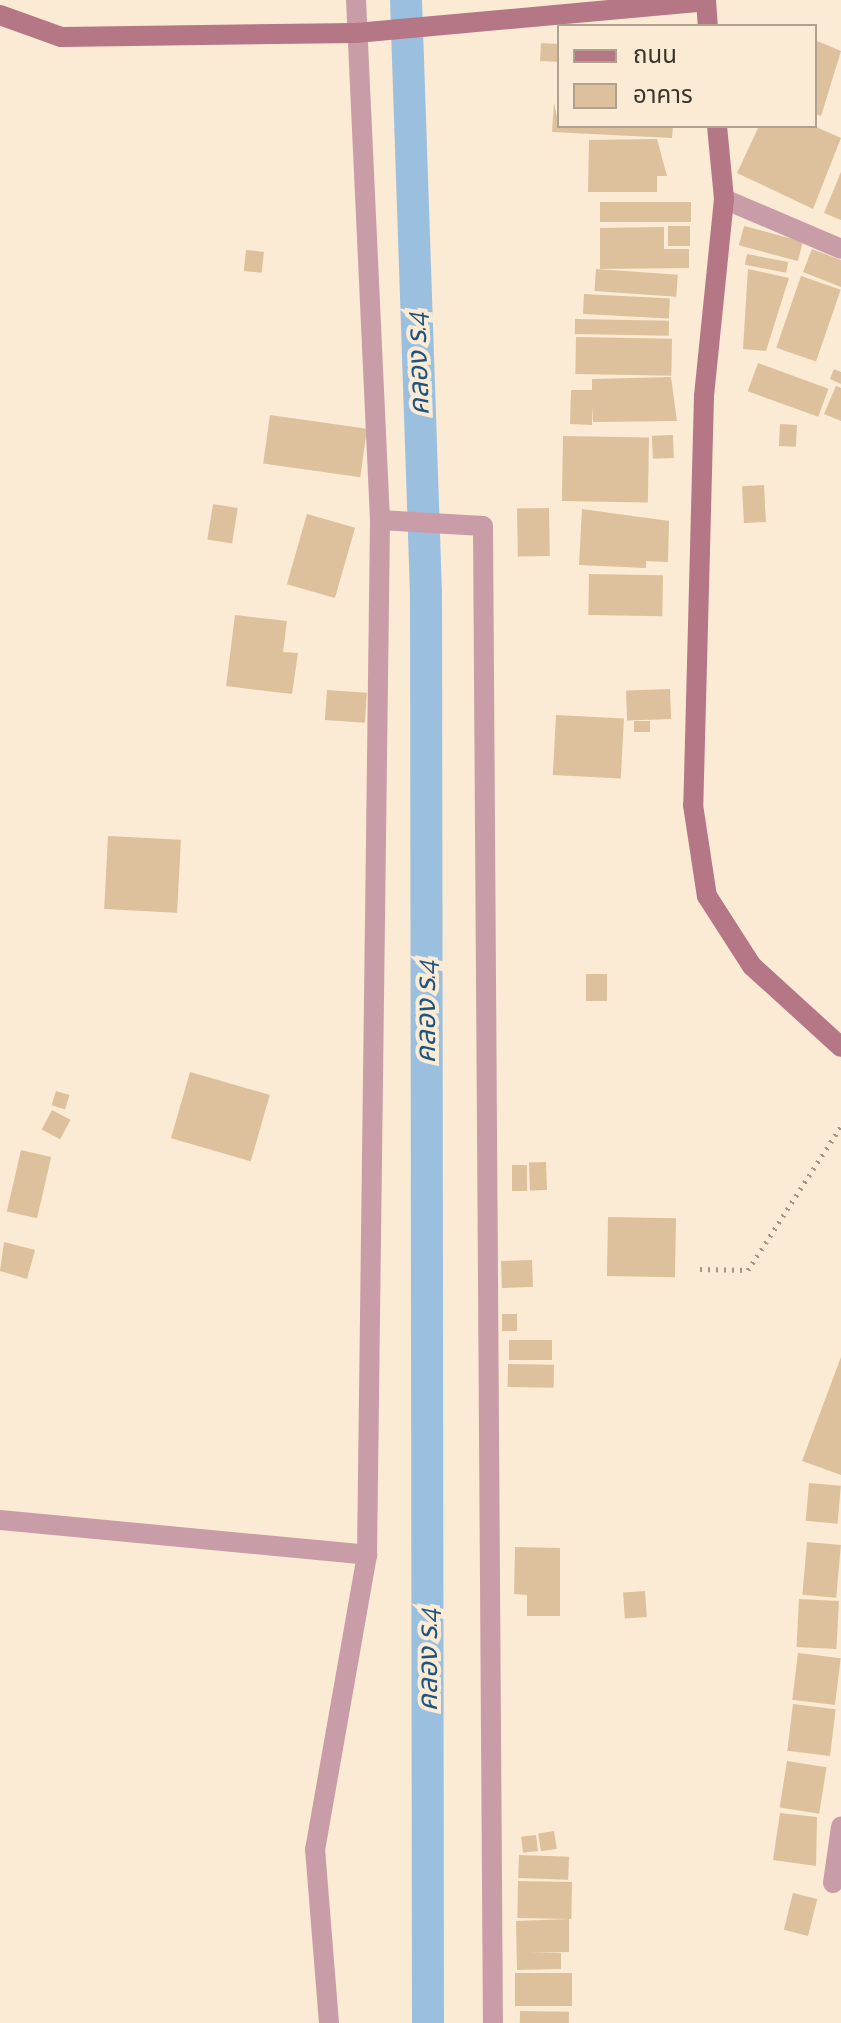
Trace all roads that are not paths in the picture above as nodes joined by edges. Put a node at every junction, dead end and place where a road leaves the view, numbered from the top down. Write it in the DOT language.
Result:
graph roads {
  1 [pos="356,0"];
  2 [pos="706,0"];
  3 [pos="0,15"];
  4 [pos="708,24"];
  5 [pos="356,33"];
  6 [pos="717,128"];
  7 [pos="724,199"];
  8 [pos="841,249"];
  9 [pos="380,520"];
  10 [pos="841,1047"];
  11 [pos="0,1520"];
  12 [pos="367,1555"];
  13 [pos="841,1827"];
  14 [pos="833,1883"];
  15 [pos="329,2023"];
  16 [pos="493,2023"];
  1 -- 5 [label="street"];
  2 -- 4 [label="street"];
  2 -- 5 [label="street"];
  3 -- 5 [label="street"];
  5 -- 9 [label="street"];
  6 -- 7 [label="street"];
  7 -- 8 [label="street"];
  7 -- 10 [label="street"];
  9 -- 12 [label="street"];
  9 -- 16 [label="street"];
  11 -- 12 [label="street"];
  12 -- 15 [label="street"];
  13 -- 14 [label="street"];
}
